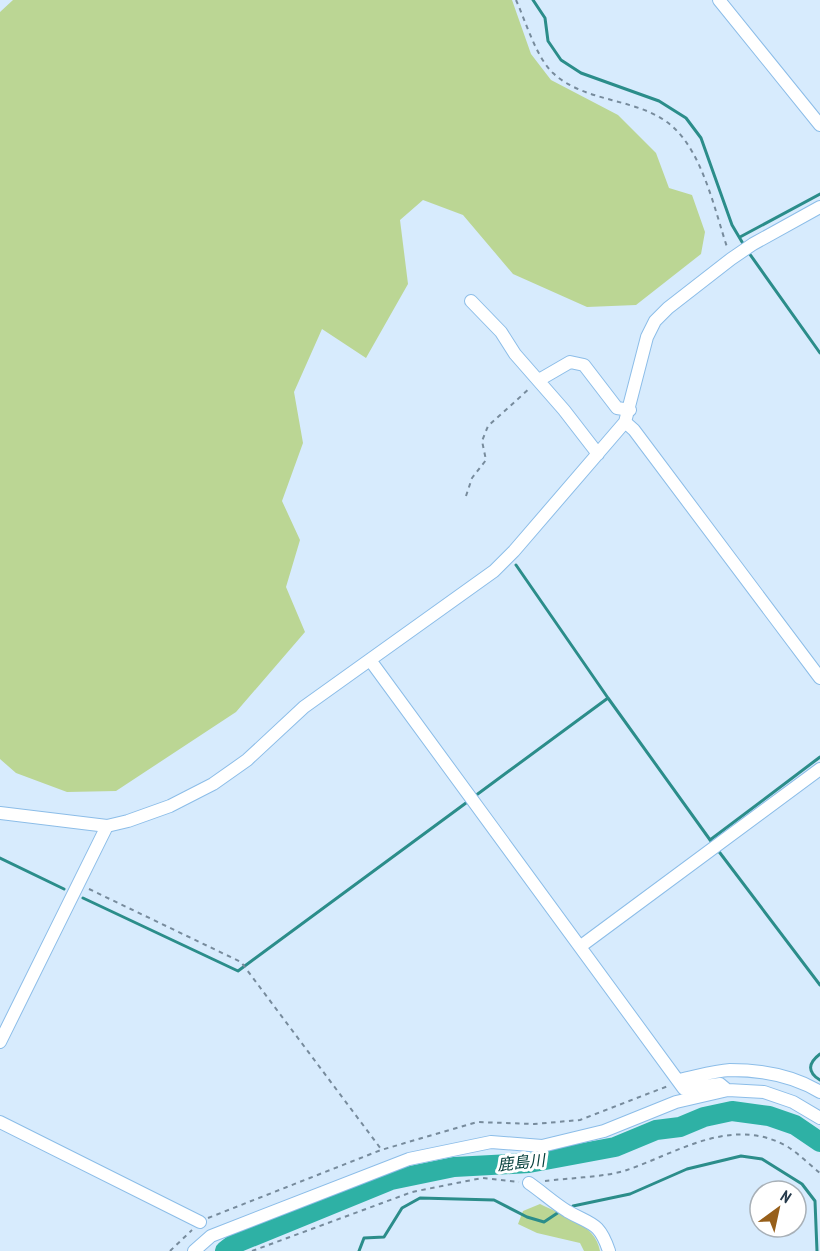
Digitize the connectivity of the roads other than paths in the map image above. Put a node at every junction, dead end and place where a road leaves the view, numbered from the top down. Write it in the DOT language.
graph roads {
  1 [pos="719,0"];
  2 [pos="820,125"];
  3 [pos="820,207"];
  4 [pos="471,302"];
  5 [pos="539,380"];
  6 [pos="630,410"];
  7 [pos="626,422"];
  8 [pos="598,454"];
  9 [pos="370,660"];
  10 [pos="820,678"];
  11 [pos="820,769"];
  12 [pos="0,813"];
  13 [pos="107,826"];
  14 [pos="581,946"];
  15 [pos="0,1042"];
  16 [pos="679,1080"];
  17 [pos="728,1090"];
  18 [pos="820,1092"];
  19 [pos="820,1118"];
  20 [pos="0,1122"];
  21 [pos="529,1183"];
  22 [pos="200,1222"];
  23 [pos="194,1251"];
  24 [pos="609,1251"];
  1 -- 2 [label="street"];
  3 -- 6 [label="street"];
  4 -- 5 [label="street"];
  5 -- 6 [label="street"];
  5 -- 8 [label="street"];
  6 -- 7 [label="street"];
  7 -- 8 [label="street"];
  7 -- 10 [label="street"];
  8 -- 9 [label="street"];
  9 -- 13 [label="street"];
  9 -- 14 [label="street"];
  11 -- 14 [label="street"];
  12 -- 13 [label="street"];
  13 -- 15 [label="street"];
  14 -- 16 [label="street"];
  16 -- 17 [label="street"];
  16 -- 18 [label="street"];
  17 -- 19 [label="street"];
  17 -- 23 [label="street"];
  20 -- 22 [label="street"];
  21 -- 24 [label="street"];
}
